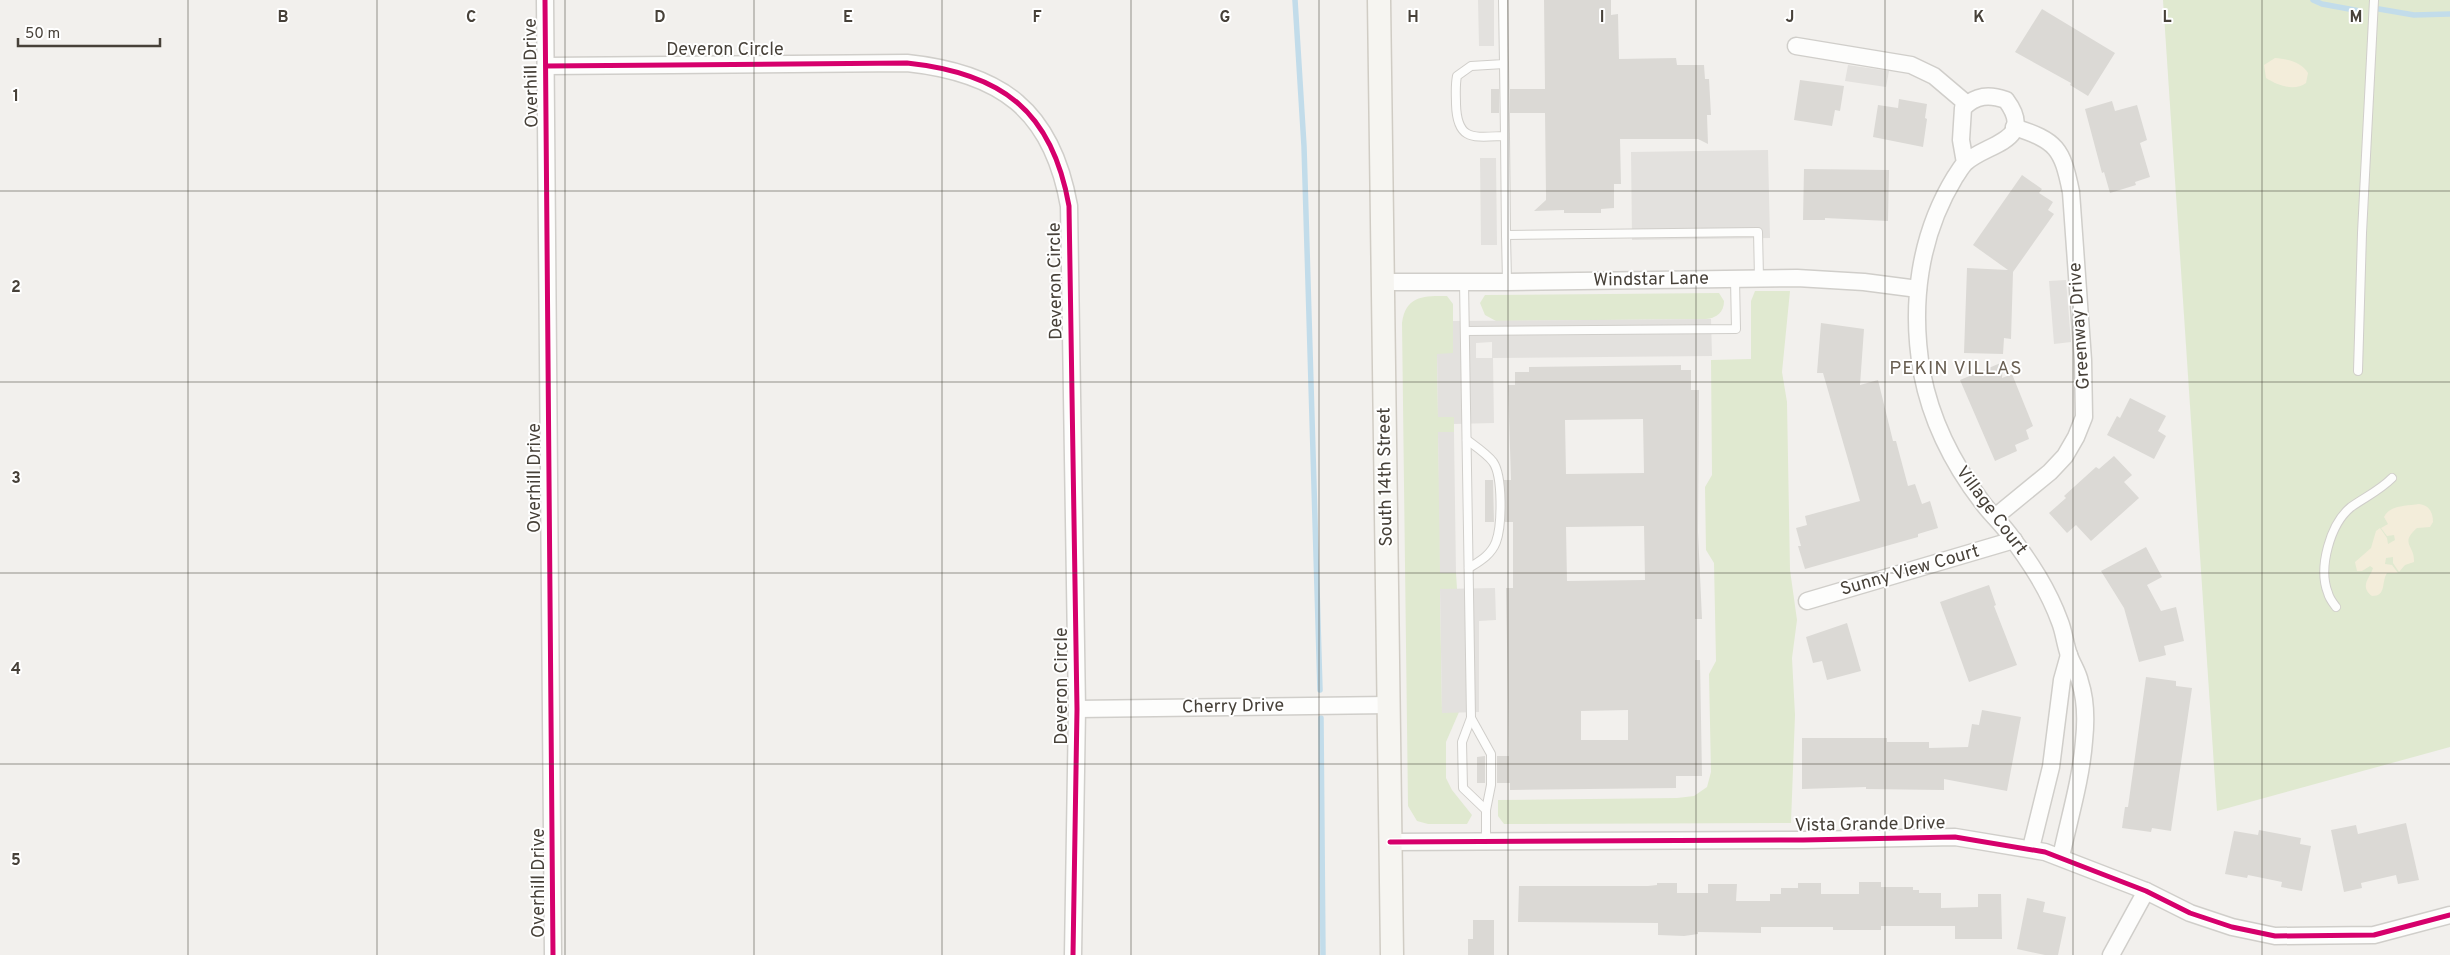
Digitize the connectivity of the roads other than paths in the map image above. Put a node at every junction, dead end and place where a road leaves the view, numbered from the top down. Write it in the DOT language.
graph roads {
  1 [pos="545,0"];
  2 [pos="1379,0"];
  3 [pos="1503,0"];
  4 [pos="2374,0"];
  5 [pos="1796,46"];
  6 [pos="1504,64"];
  7 [pos="546,66"];
  8 [pos="1967,104"];
  9 [pos="2014,127"];
  10 [pos="1505,136"];
  11 [pos="1965,163"];
  12 [pos="1506,235"];
  13 [pos="1759,278"];
  14 [pos="1735,279"];
  15 [pos="1384,282"];
  16 [pos="1464,282"];
  17 [pos="1507,282"];
  18 [pos="1918,289"];
  19 [pos="1465,331"];
  20 [pos="2358,371"];
  21 [pos="1467,440"];
  22 [pos="2392,478"];
  23 [pos="1995,517"];
  24 [pos="2014,540"];
  25 [pos="1469,568"];
  26 [pos="1807,601"];
  27 [pos="2336,607"];
  28 [pos="2069,656"];
  29 [pos="1389,705"];
  30 [pos="1077,709"];
  31 [pos="1471,718"];
  32 [pos="1486,810"];
  33 [pos="1486,841"];
  34 [pos="1390,842"];
  35 [pos="2031,848"];
  36 [pos="2061,857"];
  37 [pos="2146,891"];
  38 [pos="2450,915"];
  39 [pos="553,955"];
  40 [pos="1073,955"];
  41 [pos="1392,955"];
  42 [pos="2111,955"];
  1 -- 7 [label="street, Overhill Drive"];
  2 -- 15 [label="main road, South 14th Street"];
  3 -- 6 [label="lane"];
  4 -- 20 [label="lane"];
  5 -- 8 [label="street"];
  6 -- 10 [label="lane"];
  6 -- 10 [label="lane"];
  7 -- 30 [label="street, Deveron Circle"];
  7 -- 39 [label="street, Overhill Drive"];
  8 -- 9 [label="street"];
  8 -- 11 [label="street"];
  9 -- 11 [label="street, Village Court"];
  9 -- 23 [label="street, Greenway Drive"];
  10 -- 12 [label="lane"];
  11 -- 18 [label="street, Village Court"];
  12 -- 13 [label="lane"];
  12 -- 17 [label="lane"];
  13 -- 14 [label="street, Windstar Lane"];
  13 -- 18 [label="street, Windstar Lane"];
  14 -- 17 [label="street, Windstar Lane"];
  14 -- 19 [label="lane"];
  15 -- 16 [label="street, Windstar Lane"];
  15 -- 29 [label="main road, South 14th Street"];
  16 -- 17 [label="street, Windstar Lane"];
  16 -- 19 [label="lane"];
  18 -- 23 [label="street, Village Court"];
  19 -- 21 [label="lane"];
  21 -- 25 [label="lane"];
  21 -- 25 [label="lane"];
  22 -- 27 [label="lane"];
  23 -- 24 [label="street, Village Court"];
  24 -- 26 [label="street, Sunny View Court"];
  24 -- 28 [label="street, Village Court"];
  25 -- 31 [label="lane"];
  28 -- 35 [label="street"];
  28 -- 36 [label="street, Village Court"];
  29 -- 30 [label="street, Cherry Drive"];
  29 -- 34 [label="main road, South 14th Street"];
  30 -- 40 [label="street, Deveron Circle"];
  31 -- 32 [label="lane"];
  31 -- 32 [label="lane"];
  32 -- 33 [label="lane"];
  33 -- 34 [label="street, Vista Grande Drive"];
  33 -- 35 [label="street, Vista Grande Drive"];
  34 -- 41 [label="main road, South 14th Street"];
  35 -- 36 [label="street, Vista Grande Drive"];
  36 -- 37 [label="street, Vista Grande Drive"];
  37 -- 38 [label="street, Vista Grande Drive"];
  37 -- 42 [label="street"];
}
